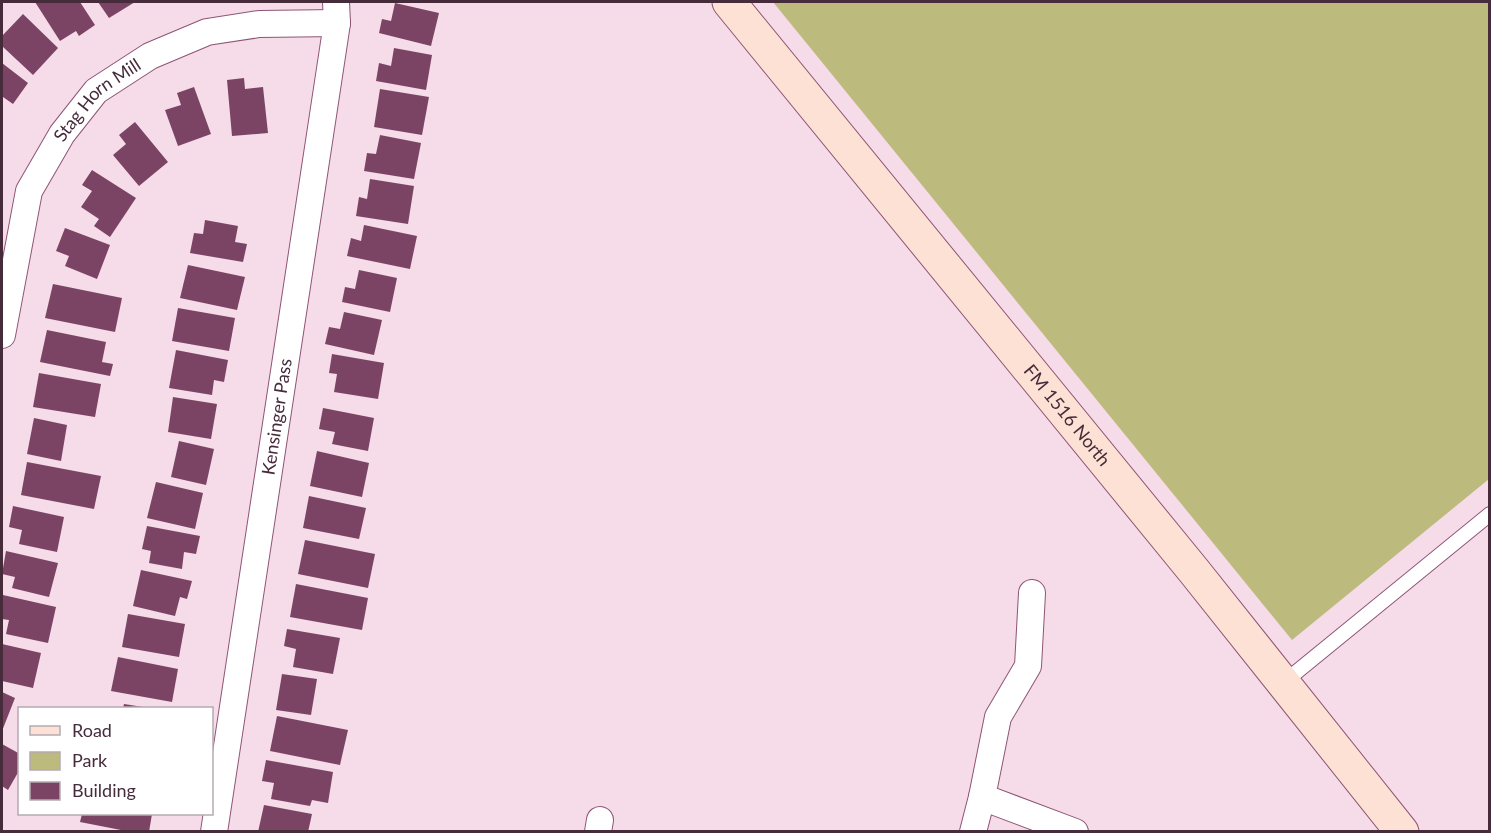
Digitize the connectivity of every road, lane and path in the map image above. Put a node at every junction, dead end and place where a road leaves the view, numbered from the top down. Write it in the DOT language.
graph roads {
  1 [pos="729,2"];
  2 [pos="337,12"];
  3 [pos="2,335"];
  4 [pos="1490,514"];
  5 [pos="1032,593"];
  6 [pos="1283,683"];
  7 [pos="982,797"];
  8 [pos="214,831"];
  9 [pos="972,831"];
  10 [pos="1075,831"];
  11 [pos="1402,831"];
  1 -- 6 [label="main road, FM 1516 North"];
  2 -- 3 [label="street, Stag Horn Mill"];
  2 -- 8 [label="street, Kensinger Pass"];
  4 -- 6 [label="lane"];
  5 -- 7 [label="street"];
  6 -- 11 [label="main road, FM 1516 North"];
  7 -- 9 [label="street"];
  7 -- 10 [label="street"];
}
